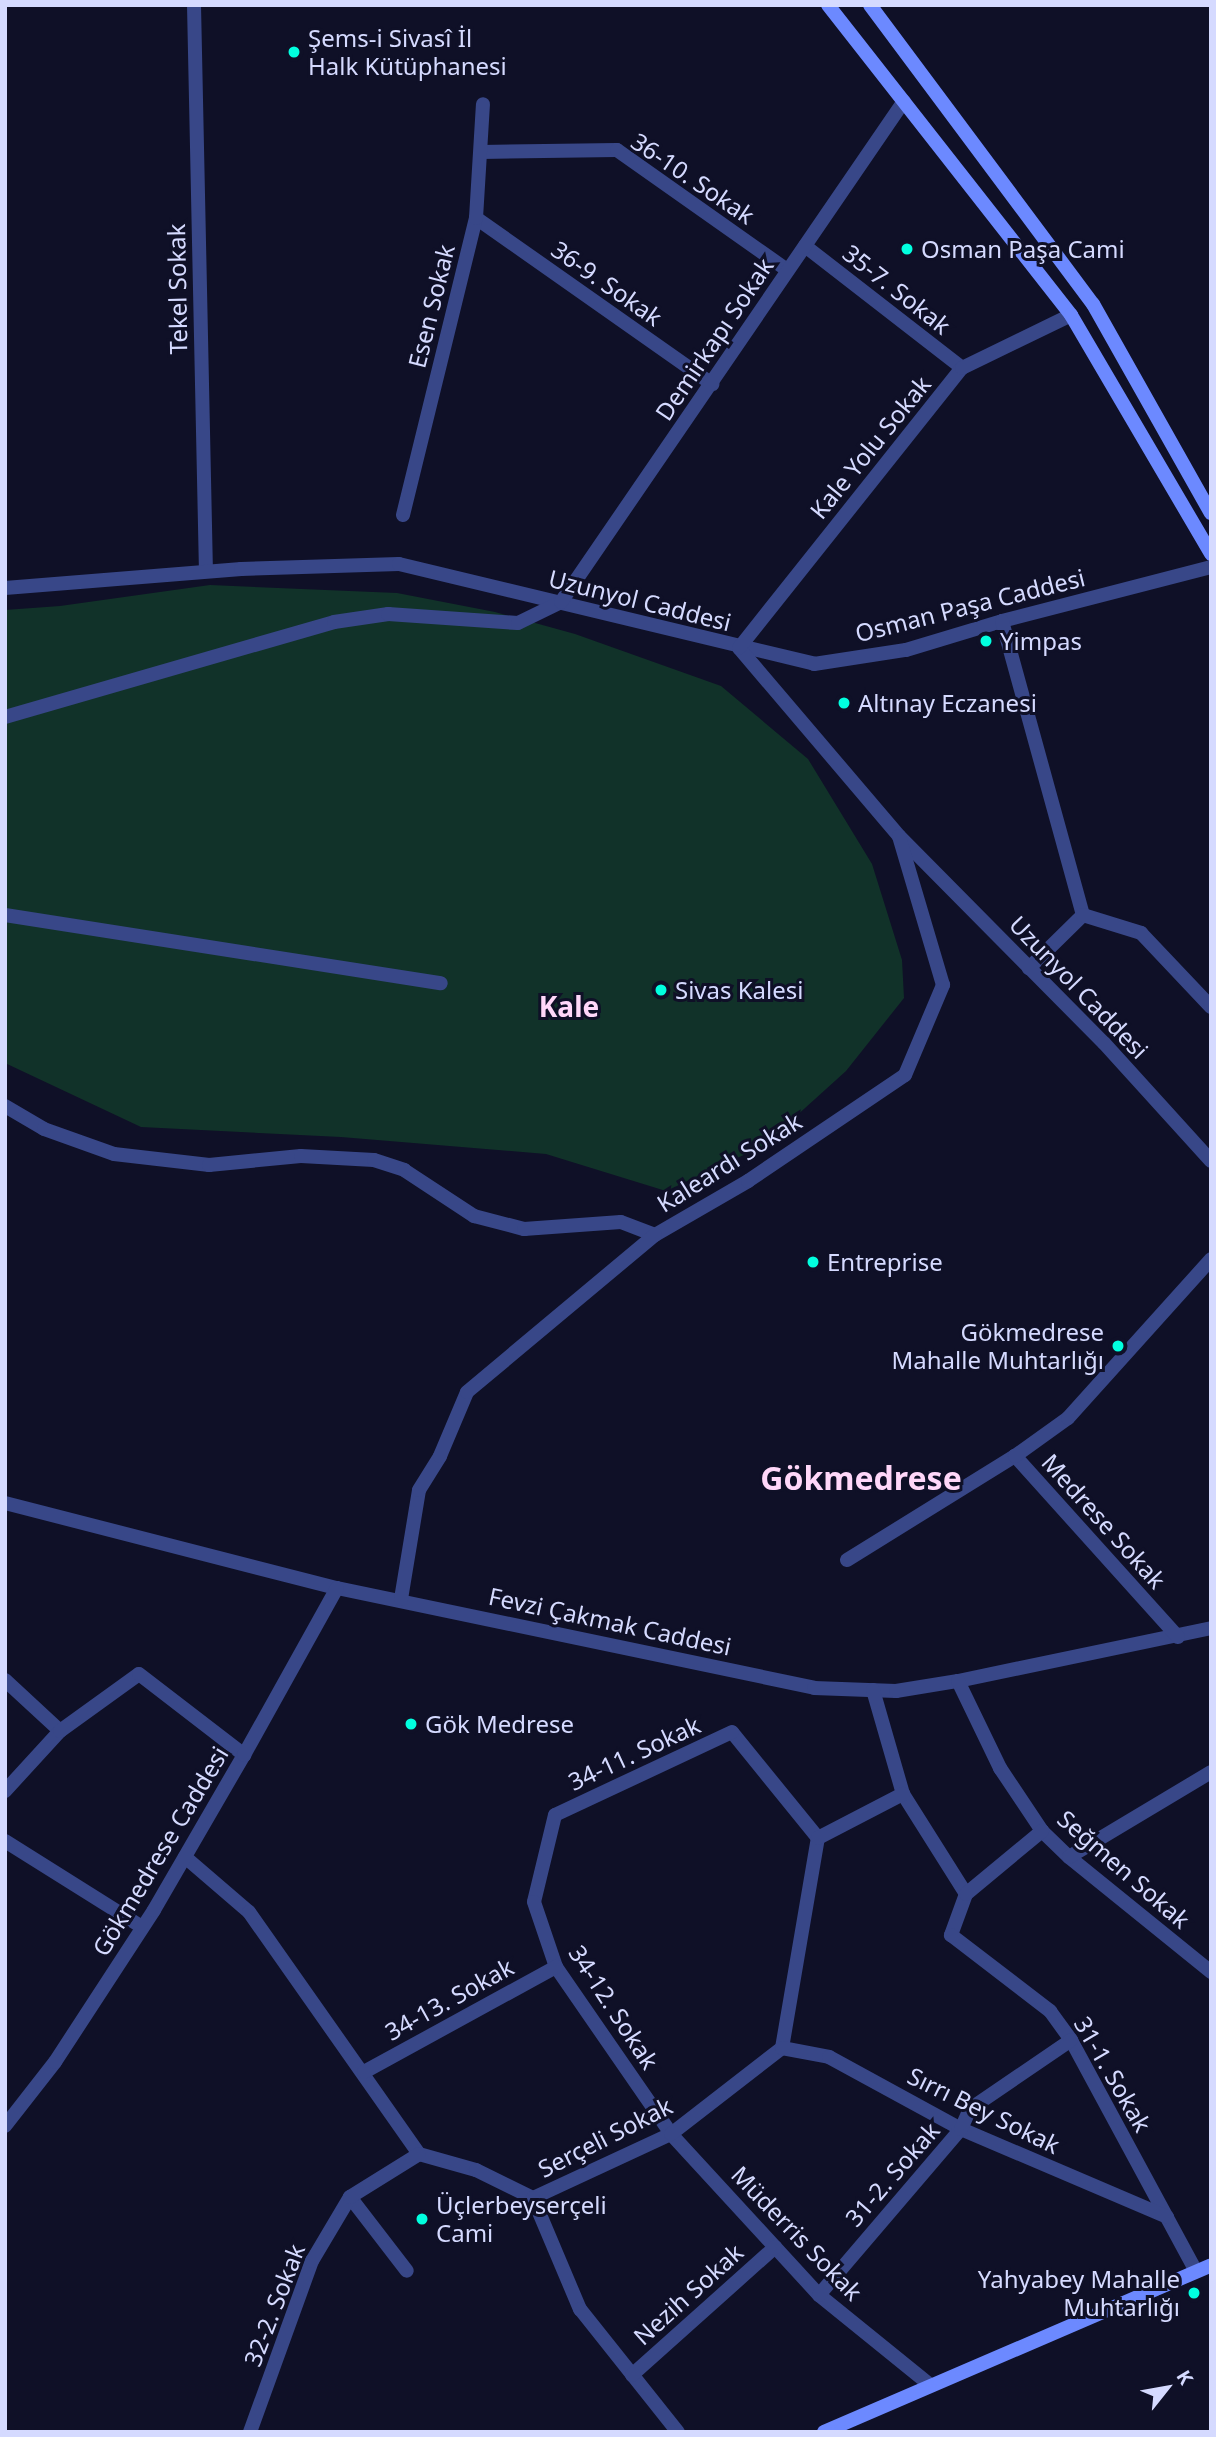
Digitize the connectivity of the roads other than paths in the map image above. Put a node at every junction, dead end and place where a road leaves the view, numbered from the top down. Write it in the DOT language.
graph roads {
  1 [pos="194,5"];
  2 [pos="828,5"];
  3 [pos="870,5"];
  4 [pos="904,102"];
  5 [pos="483,104"];
  6 [pos="481,152"];
  7 [pos="476,218"];
  8 [pos="805,246"];
  9 [pos="787,270"];
  10 [pos="1071,315"];
  11 [pos="962,368"];
  12 [pos="712,384"];
  13 [pos="1211,513"];
  14 [pos="403,515"];
  15 [pos="1211,554"];
  16 [pos="1211,567"];
  17 [pos="206,571"];
  18 [pos="5,588"];
  19 [pos="561,602"];
  20 [pos="1002,621"];
  21 [pos="738,648"];
  22 [pos="5,718"];
  23 [pos="899,836"];
  24 [pos="5,915"];
  25 [pos="1083,915"];
  26 [pos="1029,968"];
  27 [pos="441,984"];
  28 [pos="1211,1007"];
  29 [pos="5,1106"];
  30 [pos="1211,1161"];
  31 [pos="655,1235"];
  32 [pos="1211,1259"];
  33 [pos="1015,1456"];
  34 [pos="5,1503"];
  35 [pos="847,1560"];
  36 [pos="337,1588"];
  37 [pos="401,1599"];
  38 [pos="1210,1629"];
  39 [pos="1178,1637"];
  40 [pos="5,1680"];
  41 [pos="958,1681"];
  42 [pos="873,1690"];
  43 [pos="60,1731"];
  44 [pos="244,1755"];
  45 [pos="1211,1772"];
  46 [pos="5,1791"];
  47 [pos="903,1794"];
  48 [pos="555,1815"];
  49 [pos="1042,1831"];
  50 [pos="818,1838"];
  51 [pos="5,1841"];
  52 [pos="185,1857"];
  53 [pos="1069,1857"];
  54 [pos="966,1894"];
  55 [pos="142,1927"];
  56 [pos="556,1967"];
  57 [pos="1211,1972"];
  58 [pos="1071,2040"];
  59 [pos="782,2048"];
  60 [pos="364,2072"];
  61 [pos="5,2126"];
  62 [pos="961,2129"];
  63 [pos="671,2134"];
  64 [pos="419,2154"];
  65 [pos="350,2197"];
  66 [pos="533,2197"];
  67 [pos="1167,2217"];
  68 [pos="775,2247"];
  69 [pos="1211,2265"];
  70 [pos="407,2271"];
  71 [pos="1196,2271"];
  72 [pos="819,2295"];
  73 [pos="632,2375"];
  74 [pos="929,2384"];
  75 [pos="250,2432"];
  76 [pos="678,2432"];
  77 [pos="824,2432"];
  1 -- 17 [label="street, Tekel Sokak"];
  2 -- 4 [label="street"];
  3 -- 13 [label="street"];
  4 -- 8 [label="street, Demirkapı Sokak"];
  4 -- 10 [label="street"];
  5 -- 6 [label="street, Esen Sokak"];
  6 -- 7 [label="street, Esen Sokak"];
  6 -- 9 [label="street, 36-10. Sokak"];
  7 -- 12 [label="street, 36-9. Sokak"];
  7 -- 14 [label="street, Esen Sokak"];
  8 -- 9 [label="street, Demirkapı Sokak"];
  8 -- 11 [label="street, 35-7. Sokak"];
  9 -- 12 [label="street, Demirkapı Sokak"];
  10 -- 11 [label="street, Kale Yolu Sokak"];
  10 -- 15 [label="street"];
  11 -- 21 [label="street, Kale Yolu Sokak"];
  12 -- 19 [label="street, Demirkapı Sokak"];
  16 -- 20 [label="street, Osman Paşa Caddesi"];
  17 -- 18 [label="street, Uzunyol Caddesi"];
  17 -- 19 [label="street, Uzunyol Caddesi"];
  19 -- 21 [label="street, Uzunyol Caddesi"];
  19 -- 22 [label="street"];
  20 -- 21 [label="street, Osman Paşa Caddesi"];
  20 -- 25 [label="street"];
  21 -- 23 [label="street, Uzunyol Caddesi"];
  23 -- 26 [label="street, Uzunyol Caddesi"];
  23 -- 31 [label="street, Kaleardı Sokak"];
  24 -- 27 [label="street"];
  25 -- 26 [label="street"];
  25 -- 28 [label="street"];
  26 -- 30 [label="street, Uzunyol Caddesi"];
  29 -- 31 [label="street, Kaleardı Sokak"];
  31 -- 37 [label="street"];
  32 -- 33 [label="street, Medrese Sokak"];
  33 -- 35 [label="street"];
  33 -- 39 [label="street, Medrese Sokak"];
  34 -- 36 [label="street, Fevzi Çakmak Caddesi"];
  36 -- 37 [label="street, Fevzi Çakmak Caddesi"];
  36 -- 44 [label="street, Gökmedrese Caddesi"];
  37 -- 42 [label="street, Fevzi Çakmak Caddesi"];
  38 -- 39 [label="street, Fevzi Çakmak Caddesi"];
  39 -- 41 [label="street, Fevzi Çakmak Caddesi"];
  40 -- 43 [label="street"];
  41 -- 42 [label="street, Fevzi Çakmak Caddesi"];
  41 -- 49 [label="street, Seğmen Sokak"];
  42 -- 47 [label="street"];
  43 -- 44 [label="street"];
  43 -- 46 [label="street"];
  44 -- 52 [label="street, Gökmedrese Caddesi"];
  45 -- 53 [label="street"];
  47 -- 50 [label="street"];
  47 -- 54 [label="street"];
  48 -- 50 [label="street, 34-11. Sokak"];
  48 -- 56 [label="street, 34-12. Sokak"];
  49 -- 53 [label="street, Seğmen Sokak"];
  49 -- 54 [label="street"];
  50 -- 59 [label="street"];
  51 -- 55 [label="street"];
  52 -- 55 [label="street, Gökmedrese Caddesi"];
  52 -- 60 [label="street"];
  53 -- 57 [label="street, Seğmen Sokak"];
  54 -- 58 [label="street, 31-1. Sokak"];
  55 -- 61 [label="street, Gökmedrese Caddesi"];
  56 -- 60 [label="street, 34-13. Sokak"];
  56 -- 63 [label="street, 34-12. Sokak"];
  58 -- 62 [label="street, 31-2. Sokak"];
  58 -- 67 [label="street, 31-1. Sokak"];
  59 -- 62 [label="street, Sırrı Bey Sokak"];
  59 -- 63 [label="street, Serçeli Sokak"];
  60 -- 64 [label="street"];
  62 -- 67 [label="street, Sırrı Bey Sokak"];
  62 -- 72 [label="street, 31-2. Sokak"];
  63 -- 66 [label="street, Serçeli Sokak"];
  63 -- 68 [label="street, Müderris Sokak"];
  64 -- 65 [label="street, 32-2. Sokak"];
  64 -- 66 [label="street, Serçeli Sokak"];
  65 -- 70 [label="street"];
  65 -- 75 [label="street, 32-2. Sokak"];
  66 -- 73 [label="street"];
  67 -- 71 [label="street, 31-1. Sokak"];
  68 -- 72 [label="street, Müderris Sokak"];
  68 -- 73 [label="street, Nezih Sokak"];
  69 -- 71 [label="street"];
  71 -- 74 [label="street"];
  72 -- 74 [label="street, Müderris Sokak"];
  73 -- 76 [label="street"];
  74 -- 77 [label="street"];
}
